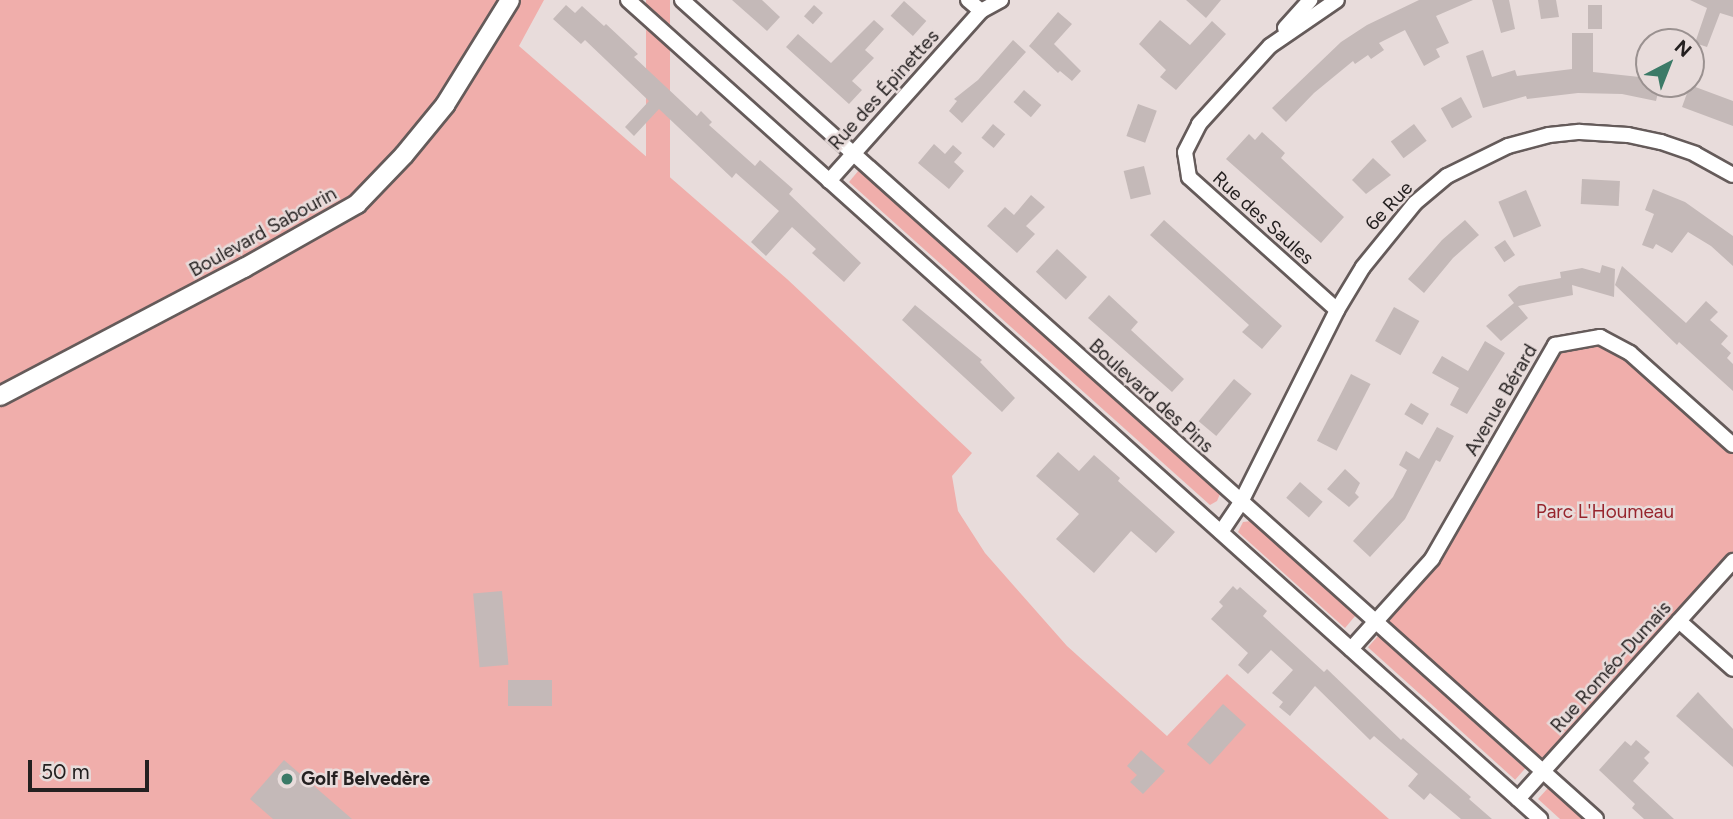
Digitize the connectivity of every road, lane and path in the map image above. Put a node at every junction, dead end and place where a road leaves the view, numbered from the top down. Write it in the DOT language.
graph roads {
  1 [pos="510,0"];
  2 [pos="628,0"];
  3 [pos="682,0"];
  4 [pos="968,0"];
  5 [pos="1001,0"];
  6 [pos="1310,0"];
  7 [pos="1337,0"];
  8 [pos="981,11"];
  9 [pos="1270,46"];
  10 [pos="853,153"];
  11 [pos="1733,175"];
  12 [pos="829,181"];
  13 [pos="1336,310"];
  14 [pos="0,396"];
  15 [pos="1733,445"];
  16 [pos="1241,502"];
  17 [pos="1221,532"];
  18 [pos="1733,561"];
  19 [pos="1374,621"];
  20 [pos="1679,621"];
  21 [pos="1351,649"];
  22 [pos="1733,669"];
  23 [pos="1542,771"];
  24 [pos="1518,799"];
  25 [pos="1541,819"];
  26 [pos="1596,819"];
  1 -- 14 [label="street, Boulevard Sabourin"];
  2 -- 12 [label="street"];
  3 -- 10 [label="street, Boulevard des Pins"];
  4 -- 8 [label="street"];
  5 -- 8 [label="street, Rue des Épinettes"];
  6 -- 9 [label="street"];
  7 -- 9 [label="street, Rue des Saules"];
  8 -- 10 [label="street, Rue des Épinettes"];
  9 -- 13 [label="street, Rue des Saules"];
  10 -- 12 [label="street, Rue des Épinettes"];
  10 -- 16 [label="street, Boulevard des Pins"];
  11 -- 13 [label="street, 6e Rue"];
  12 -- 17 [label="street"];
  13 -- 16 [label="street, 6e Rue"];
  15 -- 19 [label="street, Avenue Bérard"];
  16 -- 17 [label="street, 6e Rue"];
  16 -- 19 [label="street, Boulevard des Pins"];
  17 -- 21 [label="street"];
  18 -- 20 [label="street, Rue Roméo-Dumais"];
  19 -- 21 [label="street, Avenue Bérard"];
  19 -- 23 [label="street, Boulevard des Pins"];
  20 -- 22 [label="street"];
  20 -- 23 [label="street, Rue Roméo-Dumais"];
  21 -- 24 [label="street"];
  23 -- 24 [label="street, Rue Roméo-Dumais"];
  23 -- 26 [label="street, Boulevard des Pins"];
  24 -- 25 [label="street"];
}
